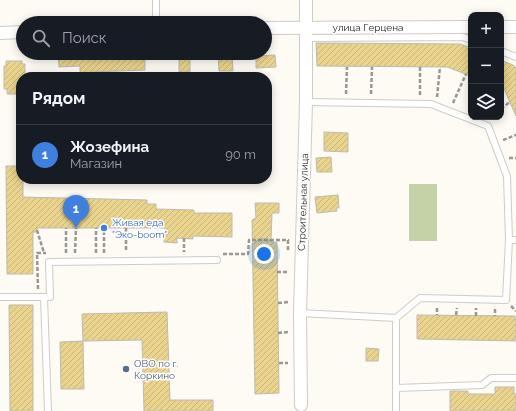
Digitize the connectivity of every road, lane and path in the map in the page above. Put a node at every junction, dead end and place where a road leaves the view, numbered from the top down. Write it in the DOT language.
graph roads {
  1 [pos="156,0"];
  2 [pos="306,0"];
  3 [pos="156,16"];
  4 [pos="504,27"];
  5 [pos="516,27"];
  6 [pos="272,29"];
  7 [pos="16,32"];
  8 [pos="306,32"];
  9 [pos="467,32"];
  10 [pos="0,33"];
  11 [pos="504,51"];
  12 [pos="516,57"];
  13 [pos="346,67"];
  14 [pos="372,67"];
  15 [pos="420,67"];
  16 [pos="440,67"];
  17 [pos="466,74"];
  18 [pos="306,102"];
  19 [pos="510,102"];
  20 [pos="345,103"];
  21 [pos="370,103"];
  22 [pos="420,104"];
  23 [pos="436,106"];
  24 [pos="504,107"];
  25 [pos="450,111"];
  26 [pos="516,135"];
  27 [pos="495,143"];
  28 [pos="66,228"];
  29 [pos="76,228"];
  30 [pos="96,228"];
  31 [pos="104,228"];
  32 [pos="126,228"];
  33 [pos="37,230"];
  34 [pos="184,238"];
  35 [pos="509,240"];
  36 [pos="516,240"];
  37 [pos="288,252"];
  38 [pos="33,253"];
  39 [pos="37,253"];
  40 [pos="44,253"];
  41 [pos="66,253"];
  42 [pos="75,253"];
  43 [pos="96,253"];
  44 [pos="104,254"];
  45 [pos="126,254"];
  46 [pos="184,254"];
  47 [pos="248,254"];
  48 [pos="217,260"];
  49 [pos="288,265"];
  50 [pos="277,272"];
  51 [pos="288,272"];
  52 [pos="288,279"];
  53 [pos="289,294"];
  54 [pos="0,297"];
  55 [pos="44,297"];
  56 [pos="289,302"];
  57 [pos="278,303"];
  58 [pos="294,311"];
  59 [pos="396,318"];
  60 [pos="278,333"];
  61 [pos="289,340"];
  62 [pos="279,363"];
  63 [pos="290,370"];
  64 [pos="516,378"];
  65 [pos="396,388"];
  66 [pos="301,405"];
  67 [pos="48,411"];
  68 [pos="396,411"];
  1 -- 3 [label="lane"];
  2 -- 8 [label="street, Строительная улица"];
  4 -- 5 [label="street"];
  6 -- 8 [label="street, улица Герцена"];
  7 -- 10 [label="street"];
  8 -- 9 [label="street, улица Герцена"];
  8 -- 18 [label="street, Строительная улица"];
  11 -- 12 [label="lane"];
  13 -- 20 [label="path"];
  14 -- 21 [label="path"];
  15 -- 22 [label="path"];
  16 -- 23 [label="path"];
  17 -- 25 [label="path"];
  18 -- 20 [label="lane"];
  18 -- 58 [label="street, Строительная улица"];
  19 -- 24 [label="path"];
  20 -- 21 [label="lane"];
  21 -- 22 [label="lane"];
  22 -- 23 [label="lane"];
  23 -- 25 [label="lane"];
  25 -- 27 [label="lane"];
  26 -- 27 [label="path"];
  27 -- 35 [label="lane"];
  28 -- 41 [label="path"];
  29 -- 42 [label="path"];
  30 -- 43 [label="path"];
  31 -- 44 [label="path"];
  32 -- 45 [label="path"];
  33 -- 40 [label="path"];
  34 -- 46 [label="path"];
  35 -- 36 [label="lane"];
  35 -- 59 [label="lane"];
  37 -- 47 [label="path"];
  38 -- 39 [label="path"];
  48 -- 55 [label="lane"];
  49 -- 51 [label="path"];
  50 -- 51 [label="path"];
  51 -- 52 [label="path"];
  53 -- 56 [label="path"];
  54 -- 55 [label="lane"];
  55 -- 67 [label="lane"];
  56 -- 57 [label="path"];
  56 -- 58 [label="path"];
  58 -- 59 [label="lane"];
  58 -- 66 [label="street, Строительная улица"];
  59 -- 65 [label="lane"];
  60 -- 61 [label="path"];
  62 -- 63 [label="path"];
  64 -- 65 [label="lane"];
  65 -- 68 [label="lane"];
}
